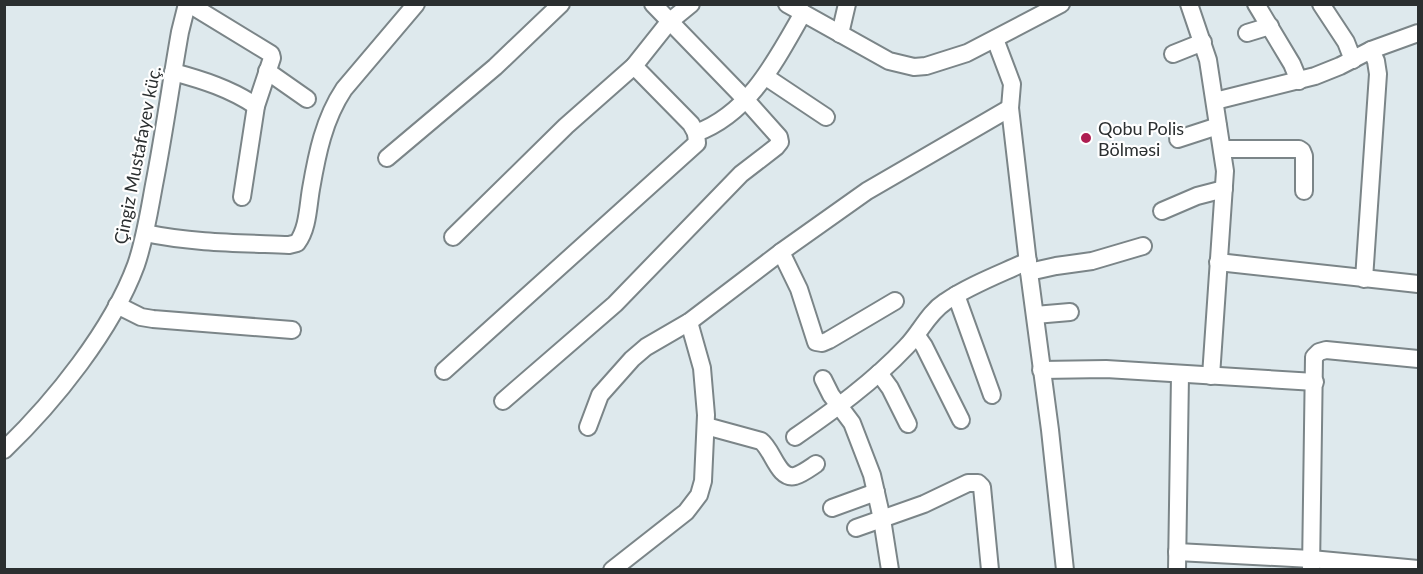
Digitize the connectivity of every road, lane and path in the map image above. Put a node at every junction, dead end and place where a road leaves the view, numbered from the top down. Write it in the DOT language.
graph roads {
  1 [pos="188,4"];
  2 [pos="416,4"];
  3 [pos="561,4"];
  4 [pos="653,4"];
  5 [pos="691,4"];
  6 [pos="787,4"];
  7 [pos="847,4"];
  8 [pos="1061,4"];
  9 [pos="1189,4"];
  10 [pos="1256,4"];
  11 [pos="1321,4"];
  12 [pos="1039,9"];
  13 [pos="803,13"];
  14 [pos="669,22"];
  15 [pos="1270,26"];
  16 [pos="1247,33"];
  17 [pos="1419,33"];
  18 [pos="840,34"];
  19 [pos="995,39"];
  20 [pos="1203,42"];
  21 [pos="1371,50"];
  22 [pos="1173,54"];
  23 [pos="1353,60"];
  24 [pos="634,66"];
  25 [pos="267,71"];
  26 [pos="173,72"];
  27 [pos="766,77"];
  28 [pos="1299,81"];
  29 [pos="307,99"];
  30 [pos="746,99"];
  31 [pos="1215,101"];
  32 [pos="256,106"];
  33 [pos="1010,108"];
  34 [pos="826,117"];
  35 [pos="1218,126"];
  36 [pos="696,133"];
  37 [pos="1178,139"];
  38 [pos="1222,149"];
  39 [pos="387,158"];
  40 [pos="1224,189"];
  41 [pos="1304,191"];
  42 [pos="243,197"];
  43 [pos="1162,211"];
  44 [pos="145,232"];
  45 [pos="453,237"];
  46 [pos="1143,246"];
  47 [pos="781,252"];
  48 [pos="1218,262"];
  49 [pos="1028,266"];
  50 [pos="1364,279"];
  51 [pos="1419,284"];
  52 [pos="957,295"];
  53 [pos="895,301"];
  54 [pos="117,305"];
  55 [pos="1070,312"];
  56 [pos="1035,315"];
  57 [pos="689,322"];
  58 [pos="292,330"];
  59 [pos="917,336"];
  60 [pos="1419,359"];
  61 [pos="1041,370"];
  62 [pos="444,371"];
  63 [pos="879,373"];
  64 [pos="1180,375"];
  65 [pos="1211,376"];
  66 [pos="823,379"];
  67 [pos="1315,382"];
  68 [pos="992,395"];
  69 [pos="503,401"];
  70 [pos="838,407"];
  71 [pos="961,420"];
  72 [pos="908,424"];
  73 [pos="706,426"];
  74 [pos="588,427"];
  75 [pos="795,437"];
  76 [pos="4,450"];
  77 [pos="816,464"];
  78 [pos="876,492"];
  79 [pos="832,508"];
  80 [pos="882,519"];
  81 [pos="856,528"];
  82 [pos="1177,552"];
  83 [pos="1311,564"];
  84 [pos="1419,569"];
  85 [pos="612,570"];
  86 [pos="890,570"];
  87 [pos="990,570"];
  88 [pos="1065,570"];
  89 [pos="1177,570"];
  1 -- 25 [label="street"];
  1 -- 26 [label="street, Çingiz Mustafayev küç."];
  2 -- 44 [label="street"];
  3 -- 39 [label="street"];
  4 -- 14 [label="street"];
  5 -- 14 [label="street"];
  6 -- 13 [label="street"];
  7 -- 18 [label="street"];
  8 -- 12 [label="street"];
  9 -- 20 [label="street"];
  10 -- 15 [label="street"];
  11 -- 23 [label="street"];
  12 -- 19 [label="street"];
  13 -- 18 [label="street"];
  13 -- 27 [label="street"];
  14 -- 24 [label="street"];
  14 -- 30 [label="street"];
  15 -- 16 [label="street"];
  15 -- 28 [label="street"];
  17 -- 21 [label="street"];
  18 -- 19 [label="street"];
  19 -- 33 [label="street"];
  20 -- 22 [label="street"];
  20 -- 31 [label="street"];
  21 -- 23 [label="street"];
  21 -- 50 [label="street"];
  23 -- 28 [label="street"];
  24 -- 36 [label="street"];
  24 -- 45 [label="street"];
  25 -- 29 [label="street"];
  25 -- 32 [label="street"];
  26 -- 32 [label="street"];
  26 -- 44 [label="street, Çingiz Mustafayev küç."];
  27 -- 30 [label="street"];
  27 -- 34 [label="street"];
  28 -- 31 [label="street"];
  30 -- 36 [label="street"];
  30 -- 69 [label="street"];
  31 -- 35 [label="street"];
  32 -- 42 [label="street"];
  33 -- 47 [label="street"];
  33 -- 49 [label="street"];
  35 -- 37 [label="street"];
  35 -- 38 [label="street"];
  36 -- 62 [label="street"];
  38 -- 40 [label="street"];
  38 -- 41 [label="street"];
  40 -- 43 [label="street"];
  40 -- 48 [label="street"];
  44 -- 54 [label="street, Çingiz Mustafayev küç."];
  46 -- 49 [label="street"];
  47 -- 53 [label="street"];
  47 -- 57 [label="street"];
  48 -- 50 [label="street"];
  48 -- 65 [label="street"];
  49 -- 52 [label="street"];
  49 -- 56 [label="street"];
  50 -- 51 [label="street"];
  52 -- 59 [label="street"];
  52 -- 68 [label="street"];
  54 -- 58 [label="street"];
  54 -- 76 [label="street, Çingiz Mustafayev küç."];
  55 -- 56 [label="street"];
  56 -- 61 [label="street"];
  57 -- 73 [label="street"];
  57 -- 74 [label="street"];
  59 -- 63 [label="street"];
  59 -- 71 [label="street"];
  60 -- 67 [label="street"];
  61 -- 64 [label="street"];
  61 -- 88 [label="street"];
  63 -- 70 [label="street"];
  63 -- 72 [label="street"];
  64 -- 65 [label="street"];
  64 -- 82 [label="street"];
  65 -- 67 [label="street"];
  66 -- 70 [label="street"];
  67 -- 83 [label="street"];
  70 -- 75 [label="street"];
  70 -- 78 [label="street"];
  73 -- 77 [label="street"];
  73 -- 85 [label="street"];
  78 -- 79 [label="street"];
  78 -- 80 [label="street"];
  80 -- 81 [label="street"];
  80 -- 86 [label="street"];
  80 -- 87 [label="street"];
  82 -- 83 [label="street"];
  82 -- 89 [label="street"];
  83 -- 84 [label="street"];
}
